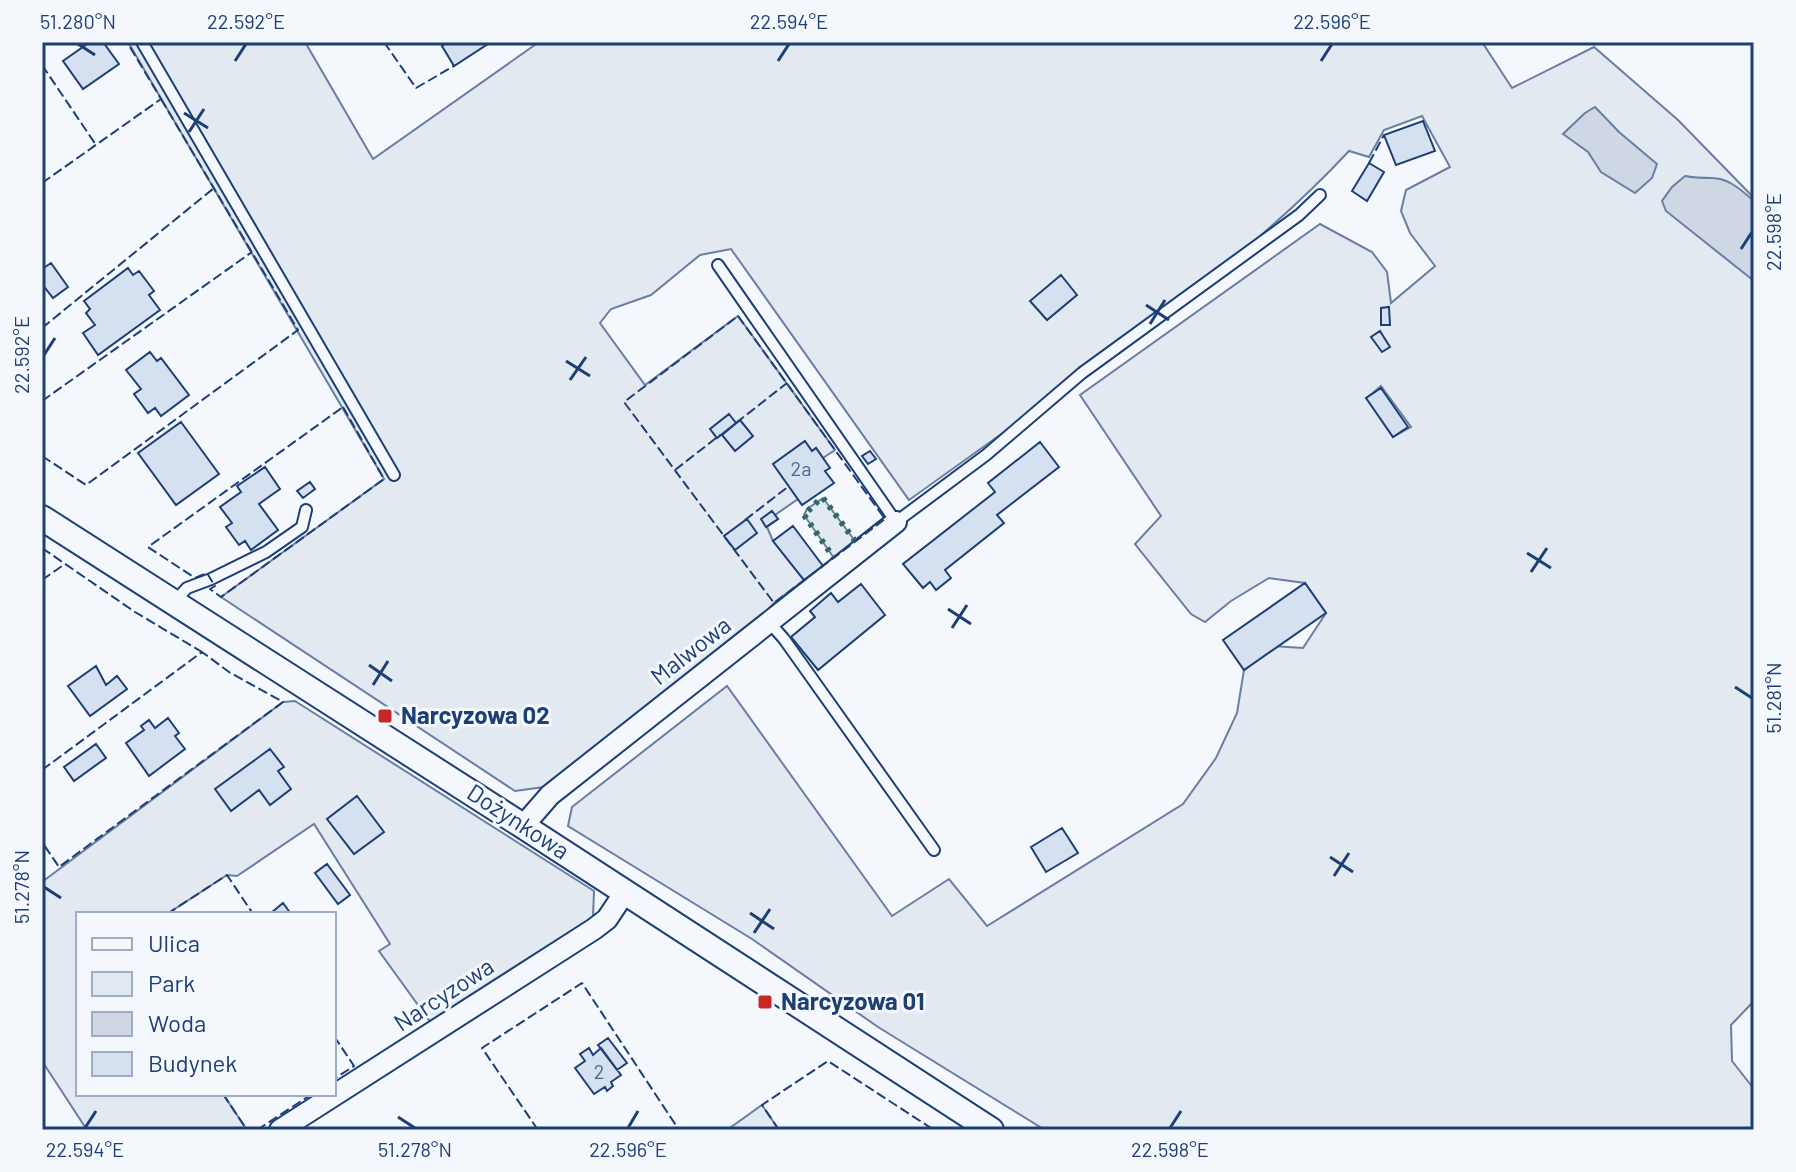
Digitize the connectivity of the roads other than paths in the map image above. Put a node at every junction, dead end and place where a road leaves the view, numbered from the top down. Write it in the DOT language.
graph roads {
  1 [pos="142,42"];
  2 [pos="1320,195"];
  3 [pos="718,265"];
  4 [pos="394,475"];
  5 [pos="306,510"];
  6 [pos="42,518"];
  7 [pos="896,522"];
  8 [pos="174,602"];
  9 [pos="769,622"];
  10 [pos="523,826"];
  11 [pos="934,850"];
  12 [pos="625,892"];
  13 [pos="336,1094"];
  14 [pos="333,1096"];
  15 [pos="982,1128"];
  16 [pos="280,1130"];
  1 -- 4 [label="lane"];
  2 -- 7 [label="lane"];
  3 -- 7 [label="lane"];
  5 -- 8 [label="lane"];
  6 -- 8 [label="street, Dożynkowa"];
  7 -- 9 [label="street, Malwowa"];
  8 -- 10 [label="street, Dożynkowa"];
  9 -- 10 [label="street, Malwowa"];
  9 -- 11 [label="lane"];
  10 -- 12 [label="street, Dożynkowa"];
  12 -- 13 [label="street, Narcyzowa"];
  12 -- 15 [label="street, Dożynkowa"];
  14 -- 16 [label="street, Narcyzowa"];
}
